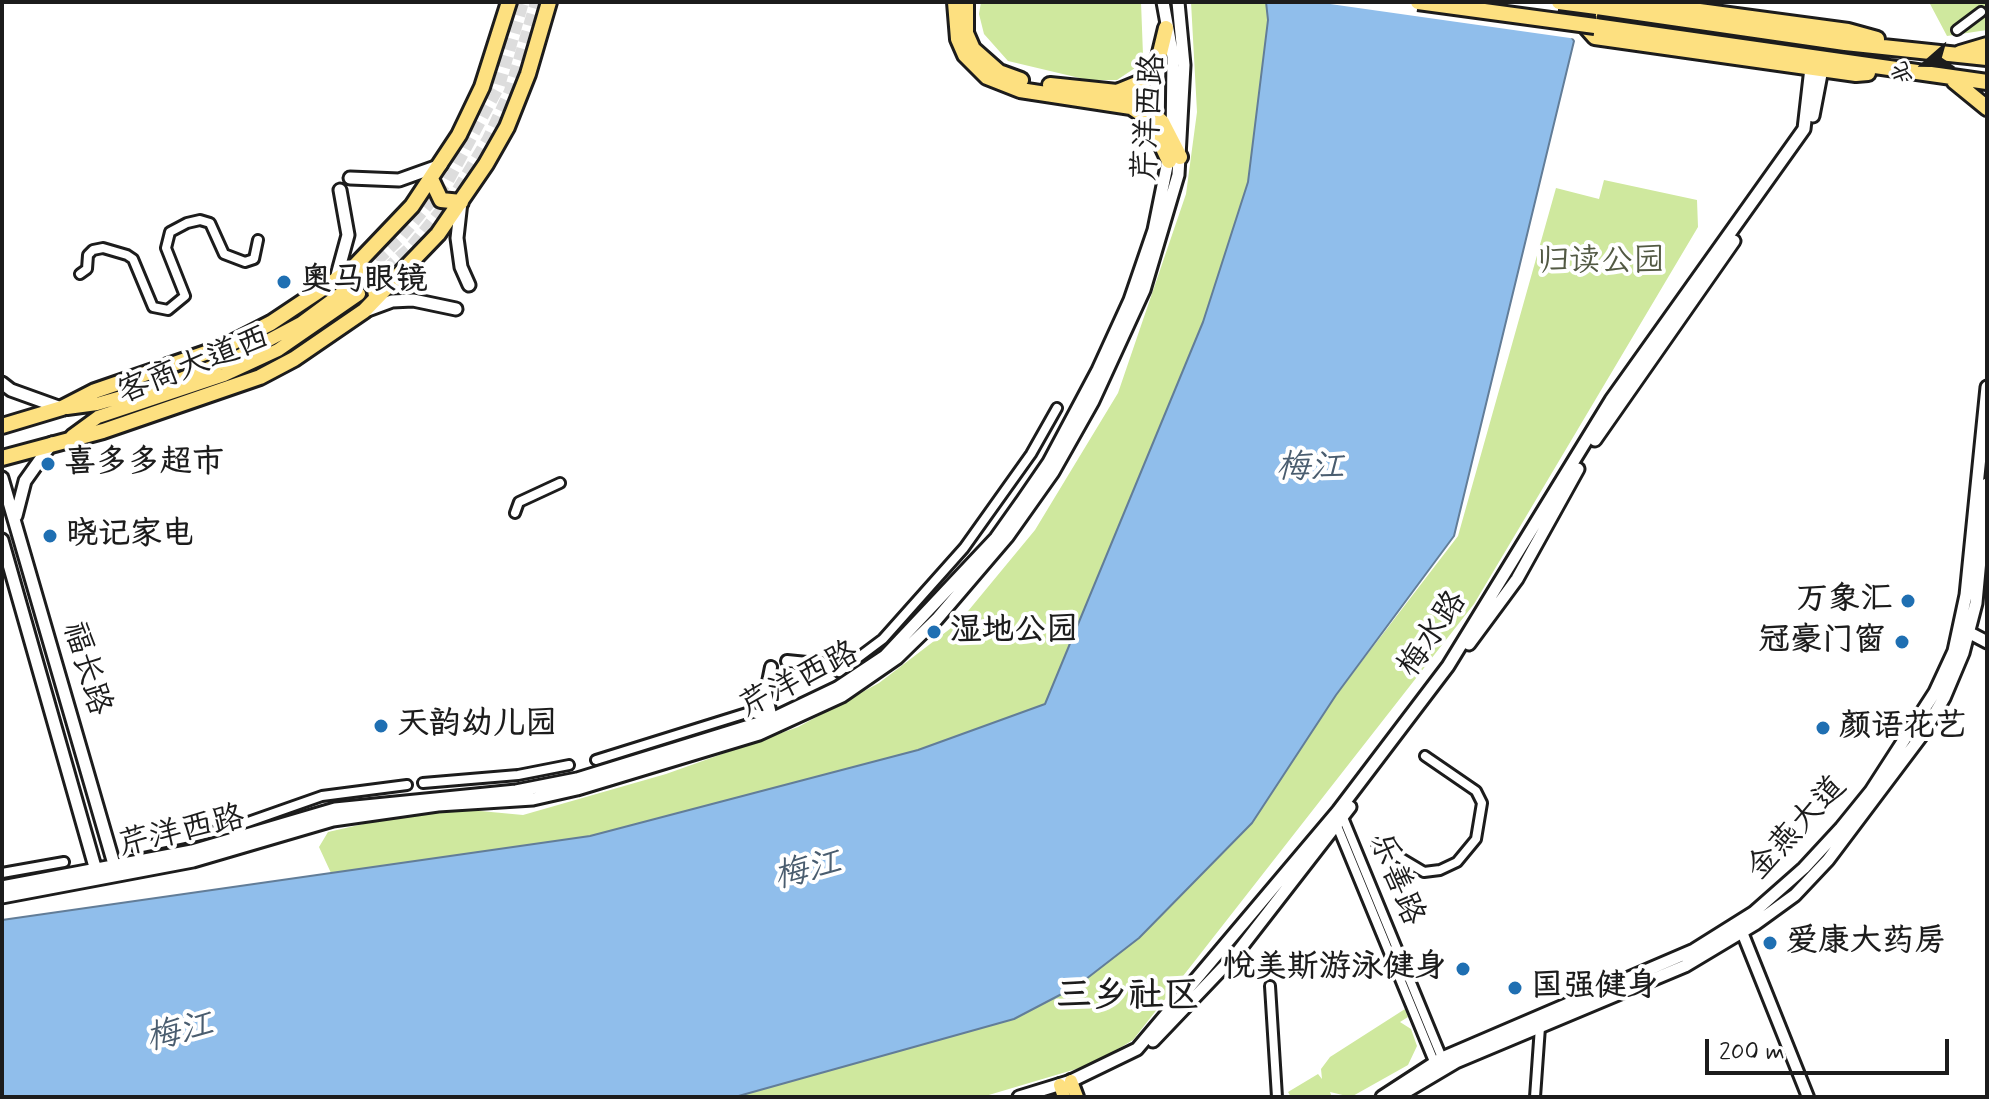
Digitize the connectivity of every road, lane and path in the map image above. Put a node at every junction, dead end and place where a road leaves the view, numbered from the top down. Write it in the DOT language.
graph roads {
  1 [pos="509,2"];
  2 [pos="549,2"];
  3 [pos="955,2"];
  4 [pos="966,2"];
  5 [pos="1163,2"];
  6 [pos="1178,2"];
  7 [pos="1418,2"];
  8 [pos="1559,2"];
  9 [pos="1593,2"];
  10 [pos="1633,2"];
  11 [pos="1981,12"];
  12 [pos="1166,28"];
  13 [pos="1957,30"];
  14 [pos="1987,45"];
  15 [pos="1905,47"];
  16 [pos="1954,54"];
  17 [pos="1987,58"];
  18 [pos="1817,68"];
  19 [pos="1888,70"];
  20 [pos="1950,79"];
  21 [pos="1987,82"];
  22 [pos="1117,92"];
  23 [pos="1987,108"];
  24 [pos="1172,141"];
  25 [pos="1175,159"];
  26 [pos="441,165"];
  27 [pos="350,178"];
  28 [pos="432,181"];
  29 [pos="340,190"];
  30 [pos="461,202"];
  31 [pos="258,240"];
  32 [pos="352,269"];
  33 [pos="80,274"];
  34 [pos="336,279"];
  35 [pos="469,285"];
  36 [pos="376,296"];
  37 [pos="456,309"];
  38 [pos="364,311"];
  39 [pos="2,383"];
  40 [pos="1987,387"];
  41 [pos="62,408"];
  42 [pos="1057,408"];
  43 [pos="2,426"];
  44 [pos="72,436"];
  45 [pos="52,443"];
  46 [pos="2,458"];
  47 [pos="2,478"];
  48 [pos="560,483"];
  49 [pos="1987,484"];
  50 [pos="515,513"];
  51 [pos="15,525"];
  52 [pos="2,540"];
  53 [pos="1976,603"];
  54 [pos="1987,617"];
  55 [pos="1970,633"];
  56 [pos="1987,642"];
  57 [pos="787,661"];
  58 [pos="771,667"];
  59 [pos="843,669"];
  60 [pos="772,719"];
  61 [pos="1425,756"];
  62 [pos="596,760"];
  63 [pos="569,765"];
  64 [pos="423,783"];
  65 [pos="407,785"];
  66 [pos="1338,817"];
  67 [pos="1377,844"];
  68 [pos="137,848"];
  69 [pos="64,862"];
  70 [pos="116,871"];
  71 [pos="2,873"];
  72 [pos="97,875"];
  73 [pos="2,887"];
  74 [pos="2,897"];
  75 [pos="1742,932"];
  76 [pos="1270,986"];
  77 [pos="1540,1027"];
  78 [pos="1438,1061"];
  79 [pos="1068,1090"];
  80 [pos="1019,1097"];
  81 [pos="1048,1097"];
  82 [pos="1277,1097"];
  83 [pos="1382,1097"];
  84 [pos="1397,1097"];
  85 [pos="1535,1097"];
  86 [pos="1808,1097"];
  1 -- 26 [label="highway"];
  2 -- 30 [label="highway, 客商大道西"];
  3 -- 25 [label="highway"];
  4 -- 22 [label="highway"];
  5 -- 12 [label="main road, 芹洋西路"];
  6 -- 25 [label="main road, 芹洋西路"];
  7 -- 19 [label="highway, bridge"];
  8 -- 15 [label="highway, bridge"];
  9 -- 18 [label="highway"];
  10 -- 15 [label="highway"];
  11 -- 13 [label="street"];
  12 -- 22 [label="highway"];
  12 -- 24 [label="main road, 芹洋西路"];
  14 -- 16 [label="highway"];
  15 -- 16 [label="highway"];
  16 -- 17 [label="highway"];
  18 -- 19 [label="highway"];
  18 -- 66 [label="main road, 梅水路"];
  19 -- 20 [label="highway"];
  20 -- 21 [label="highway"];
  20 -- 23 [label="highway"];
  22 -- 24 [label="highway"];
  24 -- 25 [label="highway"];
  25 -- 60 [label="main road, 芹洋西路"];
  25 -- 70 [label="main road, 芹洋西路"];
  26 -- 27 [label="main road"];
  26 -- 28 [label="highway"];
  28 -- 30 [label="highway"];
  28 -- 32 [label="highway"];
  29 -- 34 [label="main road"];
  30 -- 35 [label="main road"];
  30 -- 36 [label="highway, 客商大道西"];
  31 -- 33 [label="street"];
  32 -- 34 [label="highway"];
  32 -- 36 [label="highway"];
  34 -- 41 [label="highway"];
  36 -- 38 [label="highway, 客商大道西"];
  37 -- 38 [label="main road"];
  38 -- 44 [label="highway, 客商大道西"];
  39 -- 41 [label="main road"];
  40 -- 78 [label="main road, 金燕大道"];
  41 -- 43 [label="highway"];
  41 -- 44 [label="main road"];
  42 -- 59 [label="street"];
  44 -- 45 [label="highway, 客商大道西"];
  45 -- 46 [label="highway, 客商大道西"];
  45 -- 51 [label="main road"];
  47 -- 51 [label="main road, 福长路"];
  48 -- 50 [label="street"];
  49 -- 53 [label="main road, 金燕大道"];
  51 -- 70 [label="main road, 福长路"];
  52 -- 72 [label="main road, 福长路"];
  53 -- 54 [label="main road"];
  53 -- 55 [label="main road, 金燕大道"];
  55 -- 56 [label="main road"];
  55 -- 75 [label="main road, 金燕大道"];
  57 -- 59 [label="street"];
  58 -- 60 [label="street"];
  60 -- 62 [label="street"];
  60 -- 70 [label="main road, 芹洋西路"];
  61 -- 67 [label="street"];
  63 -- 64 [label="street"];
  65 -- 68 [label="street"];
  66 -- 78 [label="street, 乐善路"];
  66 -- 79 [label="main road, 梅水路"];
  69 -- 71 [label="street"];
  70 -- 72 [label="main road, 芹洋西路"];
  72 -- 73 [label="main road, 芹洋西路"];
  72 -- 74 [label="main road, 芹洋西路"];
  75 -- 77 [label="main road, 金燕大道"];
  75 -- 86 [label="street"];
  76 -- 82 [label="street"];
  77 -- 84 [label="main road, 金燕大道"];
  77 -- 85 [label="street"];
  78 -- 83 [label="main road, 金燕大道"];
  79 -- 80 [label="main road, 梅水路"];
  79 -- 81 [label="main road, 梅水路"];
}
